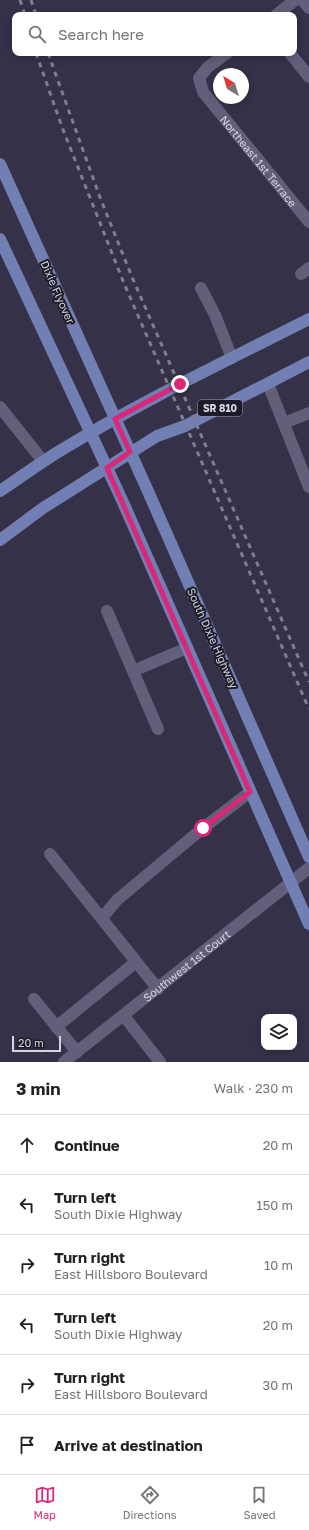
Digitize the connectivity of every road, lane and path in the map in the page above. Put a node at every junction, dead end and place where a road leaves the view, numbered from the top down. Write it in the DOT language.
graph roads {
  1 [pos="295,0"];
  2 [pos="302,0"];
  3 [pos="309,8"];
  4 [pos="280,12"];
  5 [pos="223,56"];
  6 [pos="292,56"];
  7 [pos="309,77"];
  8 [pos="0,164"];
  9 [pos="305,209"];
  10 [pos="309,222"];
  11 [pos="0,239"];
  12 [pos="201,288"];
  13 [pos="309,319"];
  14 [pos="232,358"];
  15 [pos="309,362"];
  16 [pos="268,384"];
  17 [pos="0,407"];
  18 [pos="309,413"];
  19 [pos="115,419"];
  20 [pos="284,423"];
  21 [pos="91,433"];
  22 [pos="130,452"];
  23 [pos="43,462"];
  24 [pos="107,468"];
  25 [pos="309,487"];
  26 [pos="0,491"];
  27 [pos="0,540"];
  28 [pos="107,611"];
  29 [pos="187,648"];
  30 [pos="133,671"];
  31 [pos="158,730"];
  32 [pos="250,792"];
  33 [pos="50,854"];
  34 [pos="309,857"];
  35 [pos="309,868"];
  36 [pos="290,882"];
  37 [pos="102,918"];
  38 [pos="309,924"];
  39 [pos="136,962"];
  40 [pos="158,989"];
  41 [pos="34,999"];
  42 [pos="124,1016"];
  43 [pos="56,1027"];
  44 [pos="77,1052"];
  45 [pos="64,1062"];
  46 [pos="160,1062"];
  1 -- 4 [label="street"];
  2 -- 3 [label="street"];
  5 -- 9 [label="street, Northeast 1st Terrace"];
  6 -- 7 [label="street"];
  8 -- 19 [label="main road, Dixie Flyover"];
  9 -- 10 [label="street, Northeast 1st Terrace"];
  11 -- 21 [label="main road"];
  12 -- 14 [label="street"];
  13 -- 14 [label="main road"];
  14 -- 19 [label="main road"];
  15 -- 16 [label="main road, SR 810"];
  16 -- 20 [label="street"];
  16 -- 22 [label="main road, SR 810"];
  17 -- 23 [label="street"];
  18 -- 20 [label="street"];
  19 -- 21 [label="main road"];
  19 -- 22 [label="main road, South Dixie Highway"];
  20 -- 25 [label="street"];
  21 -- 23 [label="main road"];
  21 -- 24 [label="main road"];
  22 -- 24 [label="main road, SR 810"];
  22 -- 34 [label="main road, South Dixie Highway"];
  23 -- 26 [label="main road"];
  24 -- 27 [label="main road, SR 810"];
  24 -- 29 [label="main road"];
  28 -- 30 [label="street"];
  29 -- 30 [label="street"];
  29 -- 32 [label="main road"];
  30 -- 31 [label="street"];
  32 -- 36 [label="main road"];
  32 -- 37 [label="street"];
  33 -- 37 [label="street"];
  35 -- 36 [label="street, Southwest 1st Court"];
  36 -- 38 [label="main road"];
  36 -- 40 [label="street, Southwest 1st Court"];
  37 -- 39 [label="street"];
  39 -- 40 [label="street"];
  39 -- 43 [label="street"];
  40 -- 42 [label="street, Southwest 1st Court"];
  41 -- 43 [label="street"];
  42 -- 44 [label="street, Southwest 1st Court"];
  42 -- 46 [label="street"];
  43 -- 44 [label="street"];
  44 -- 45 [label="street, Southwest 1st Court"];
}
